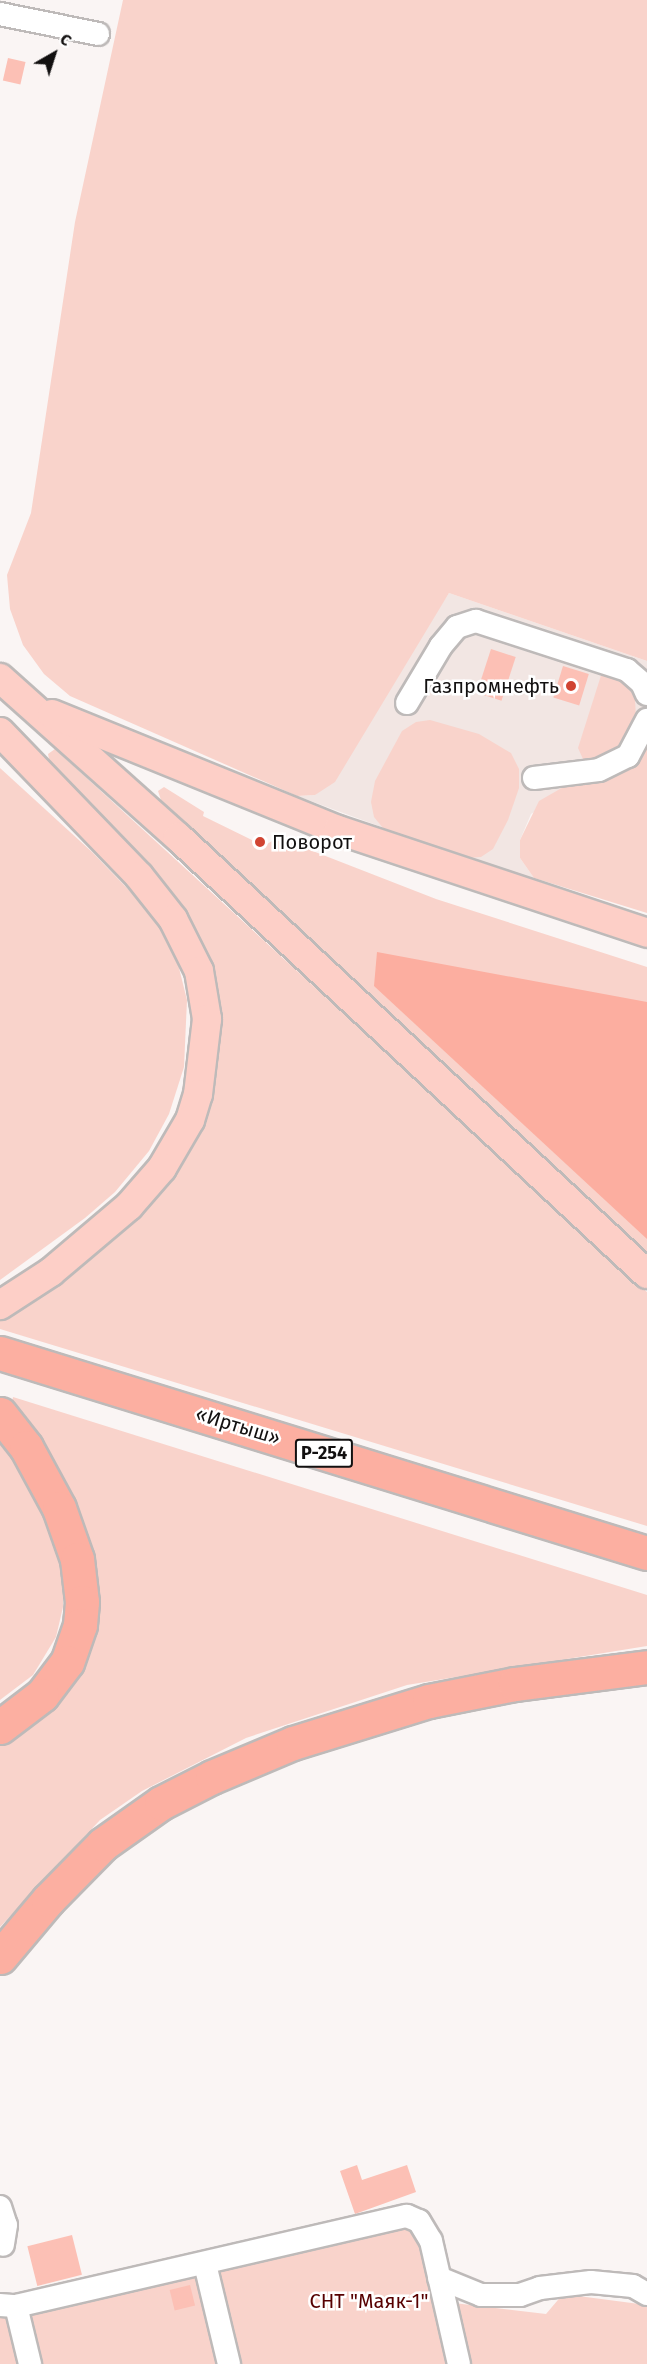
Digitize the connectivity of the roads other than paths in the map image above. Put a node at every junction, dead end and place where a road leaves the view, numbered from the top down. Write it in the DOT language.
graph roads {
  1 [pos="0,14"];
  2 [pos="98,34"];
  3 [pos="0,678"];
  4 [pos="0,694"];
  5 [pos="647,694"];
  6 [pos="407,704"];
  7 [pos="31,706"];
  8 [pos="647,720"];
  9 [pos="0,732"];
  10 [pos="534,778"];
  11 [pos="647,933"];
  12 [pos="647,1274"];
  13 [pos="0,1305"];
  14 [pos="0,1353"];
  15 [pos="0,1377"];
  16 [pos="0,1414"];
  17 [pos="647,1553"];
  18 [pos="647,1576"];
  19 [pos="647,1667"];
  20 [pos="0,1727"];
  21 [pos="0,1957"];
  22 [pos="0,2207"];
  23 [pos="3,2245"];
  24 [pos="205,2264"];
  25 [pos="439,2278"];
  26 [pos="647,2294"];
  27 [pos="8,2305"];
  28 [pos="30,2364"];
  29 [pos="230,2364"];
  30 [pos="459,2364"];
  1 -- 2 [label="street"];
  3 -- 7 [label="main road"];
  4 -- 7 [label="main road"];
  5 -- 6 [label="street"];
  7 -- 11 [label="main road"];
  7 -- 12 [label="main road"];
  8 -- 10 [label="street"];
  9 -- 13 [label="main road"];
  14 -- 17 [label="highway, «Иртыш» / Р-254"];
  15 -- 18 [label="highway, «Иртыш» / Р-254"];
  16 -- 20 [label="highway"];
  19 -- 21 [label="highway"];
  22 -- 23 [label="street"];
  24 -- 25 [label="street"];
  24 -- 27 [label="street"];
  24 -- 29 [label="street"];
  25 -- 26 [label="street"];
  25 -- 30 [label="street"];
  27 -- 28 [label="street"];
}
